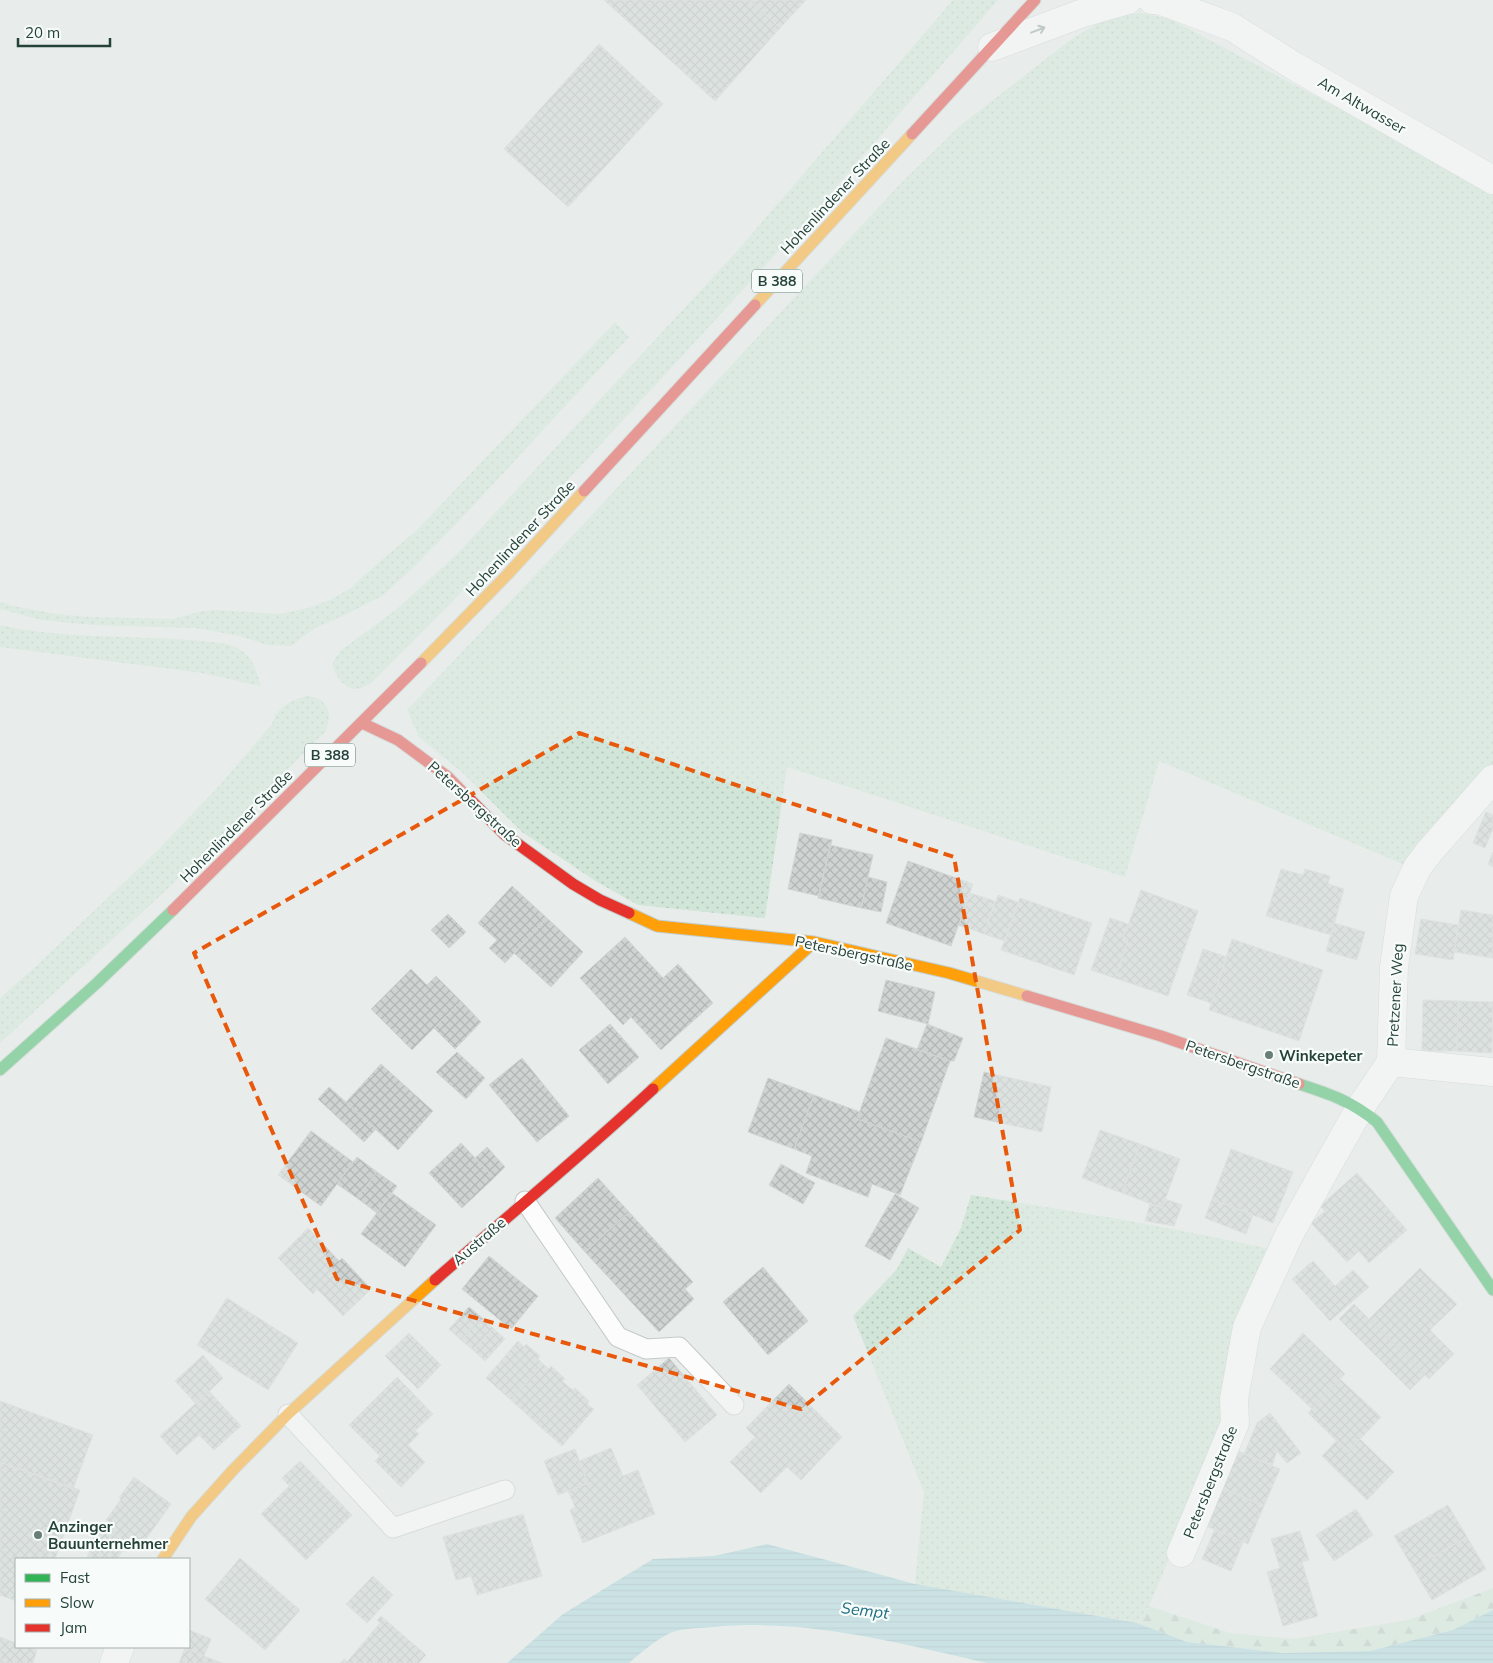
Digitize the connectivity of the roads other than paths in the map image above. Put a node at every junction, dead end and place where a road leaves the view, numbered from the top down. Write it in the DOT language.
graph roads {
  1 [pos="1035,0"];
  2 [pos="1128,0"];
  3 [pos="1152,0"];
  4 [pos="1159,0"];
  5 [pos="1210,0"];
  6 [pos="1232,27"];
  7 [pos="992,47"];
  8 [pos="1493,180"];
  9 [pos="362,723"];
  10 [pos="1493,779"];
  11 [pos="814,942"];
  12 [pos="1391,1062"];
  13 [pos="0,1070"];
  14 [pos="1493,1072"];
  15 [pos="1360,1108"];
  16 [pos="525,1201"];
  17 [pos="1493,1290"];
  18 [pos="734,1405"];
  19 [pos="288,1414"];
  20 [pos="505,1490"];
  21 [pos="1181,1553"];
  22 [pos="164,1558"];
  23 [pos="120,1648"];
  24 [pos="114,1663"];
  1 -- 7 [label="street, Hohenlindener Straße / B 388"];
  7 -- 2 [label="street, one-way"];
  3 -- 4 [label="street, Am Altwasser"];
  4 -- 6 [label="street, Am Altwasser"];
  5 -- 6 [label="street, Am Altwasser"];
  6 -- 8 [label="street, Am Altwasser"];
  7 -- 9 [label="street, Hohenlindener Straße / B 388"];
  9 -- 11 [label="street, Petersbergstraße"];
  9 -- 13 [label="street, Hohenlindener Straße / B 388"];
  10 -- 12 [label="street, Pretzener Weg"];
  11 -- 15 [label="street, Petersbergstraße"];
  11 -- 16 [label="street, Austraße"];
  12 -- 14 [label="street, Pretzener Weg"];
  12 -- 15 [label="street, Pretzener Weg"];
  15 -- 17 [label="street, Petersbergstraße"];
  15 -- 21 [label="street, Petersbergstraße"];
  16 -- 18 [label="lane"];
  16 -- 19 [label="street, Austraße"];
  19 -- 20 [label="lane"];
  19 -- 22 [label="street, Austraße"];
  23 -- 24 [label="street"];
}
